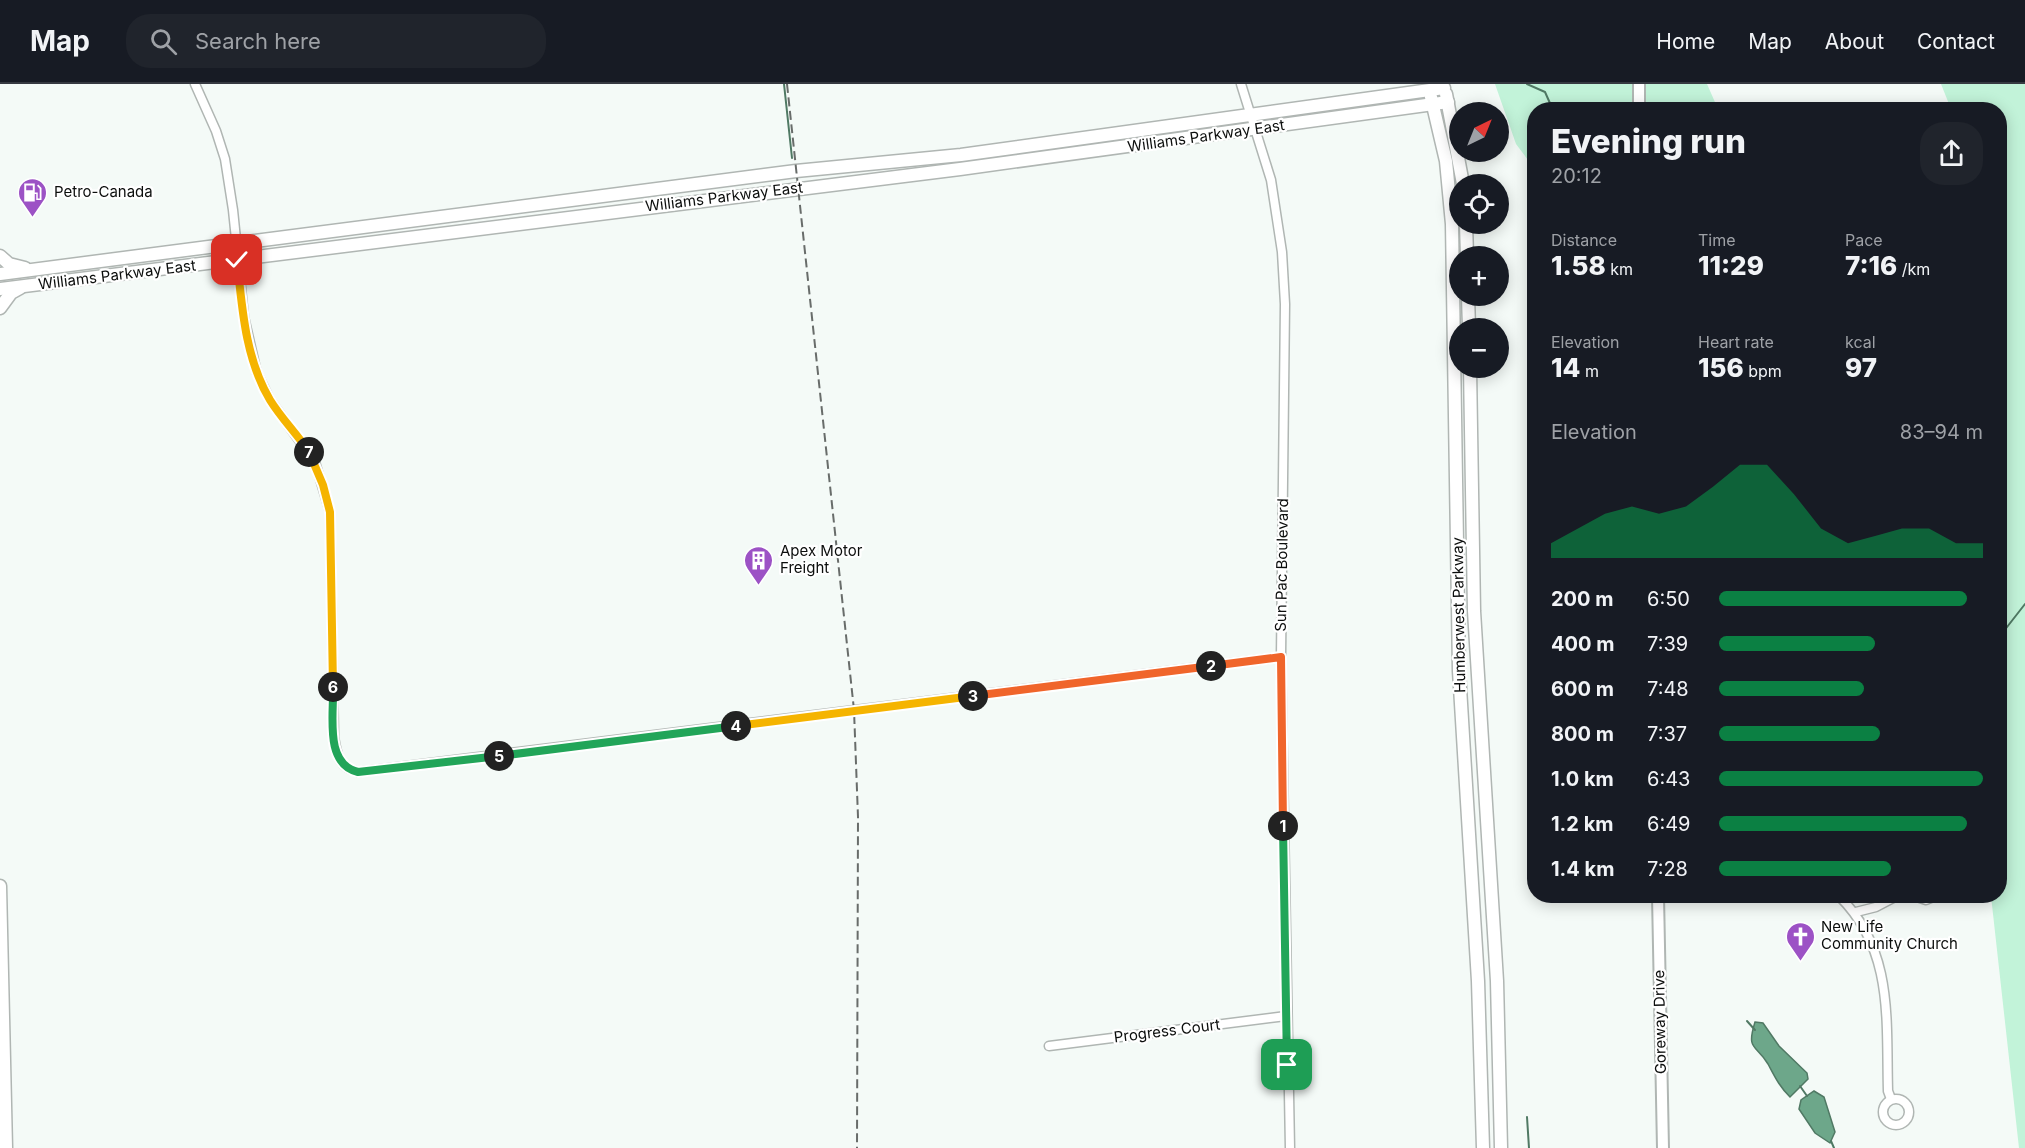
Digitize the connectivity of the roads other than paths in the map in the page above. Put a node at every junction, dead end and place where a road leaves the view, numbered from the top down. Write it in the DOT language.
graph roads {
  1 [pos="195,84"];
  2 [pos="1241,84"];
  3 [pos="1639,84"];
  4 [pos="1444,86"];
  5 [pos="1429,87"];
  6 [pos="1448,102"];
  7 [pos="1639,102"];
  8 [pos="1433,105"];
  9 [pos="1250,114"];
  10 [pos="1255,129"];
  11 [pos="1461,174"];
  12 [pos="235,244"];
  13 [pos="0,256"];
  14 [pos="237,260"];
  15 [pos="32,270"];
  16 [pos="0,274"];
  17 [pos="24,286"];
  18 [pos="0,290"];
  19 [pos="0,308"];
  20 [pos="1470,378"];
  21 [pos="1281,657"];
  22 [pos="0,886"];
  23 [pos="1658,903"];
  24 [pos="1846,903"];
  25 [pos="1885,903"];
  26 [pos="1856,912"];
  27 [pos="1286,1016"];
  28 [pos="1049,1046"];
  29 [pos="1891,1099"];
  30 [pos="6,1148"];
  31 [pos="1290,1148"];
  32 [pos="1483,1148"];
  33 [pos="1501,1148"];
  34 [pos="1663,1148"];
  1 -- 12 [label="street"];
  2 -- 9 [label="street, Sun Pac Boulevard"];
  3 -- 7 [label="street"];
  4 -- 5 [label="main road, Williams Parkway East"];
  4 -- 6 [label="main road"];
  5 -- 8 [label="main road, Humberwest Parkway"];
  5 -- 9 [label="main road, Williams Parkway East"];
  6 -- 8 [label="main road, Williams Parkway East"];
  6 -- 11 [label="main road"];
  8 -- 10 [label="main road, Williams Parkway East"];
  8 -- 32 [label="main road, Humberwest Parkway"];
  9 -- 10 [label="street, Sun Pac Boulevard"];
  9 -- 12 [label="main road, Williams Parkway East"];
  10 -- 14 [label="main road, Williams Parkway East"];
  10 -- 21 [label="street, Sun Pac Boulevard"];
  12 -- 14 [label="street"];
  12 -- 15 [label="main road, Williams Parkway East"];
  13 -- 15 [label="main road"];
  14 -- 17 [label="main road, Williams Parkway East"];
  14 -- 21 [label="street"];
  15 -- 16 [label="main road, Williams Parkway East"];
  17 -- 18 [label="main road, Williams Parkway East"];
  17 -- 19 [label="main road"];
  20 -- 33 [label="main road, Humberwest Parkway"];
  21 -- 27 [label="street, Sun Pac Boulevard"];
  22 -- 30 [label="main road"];
  23 -- 34 [label="street, Goreway Drive"];
  24 -- 26 [label="street"];
  25 -- 26 [label="street"];
  26 -- 29 [label="street"];
  27 -- 28 [label="street, Progress Court"];
  27 -- 31 [label="street, Sun Pac Boulevard"];
}
